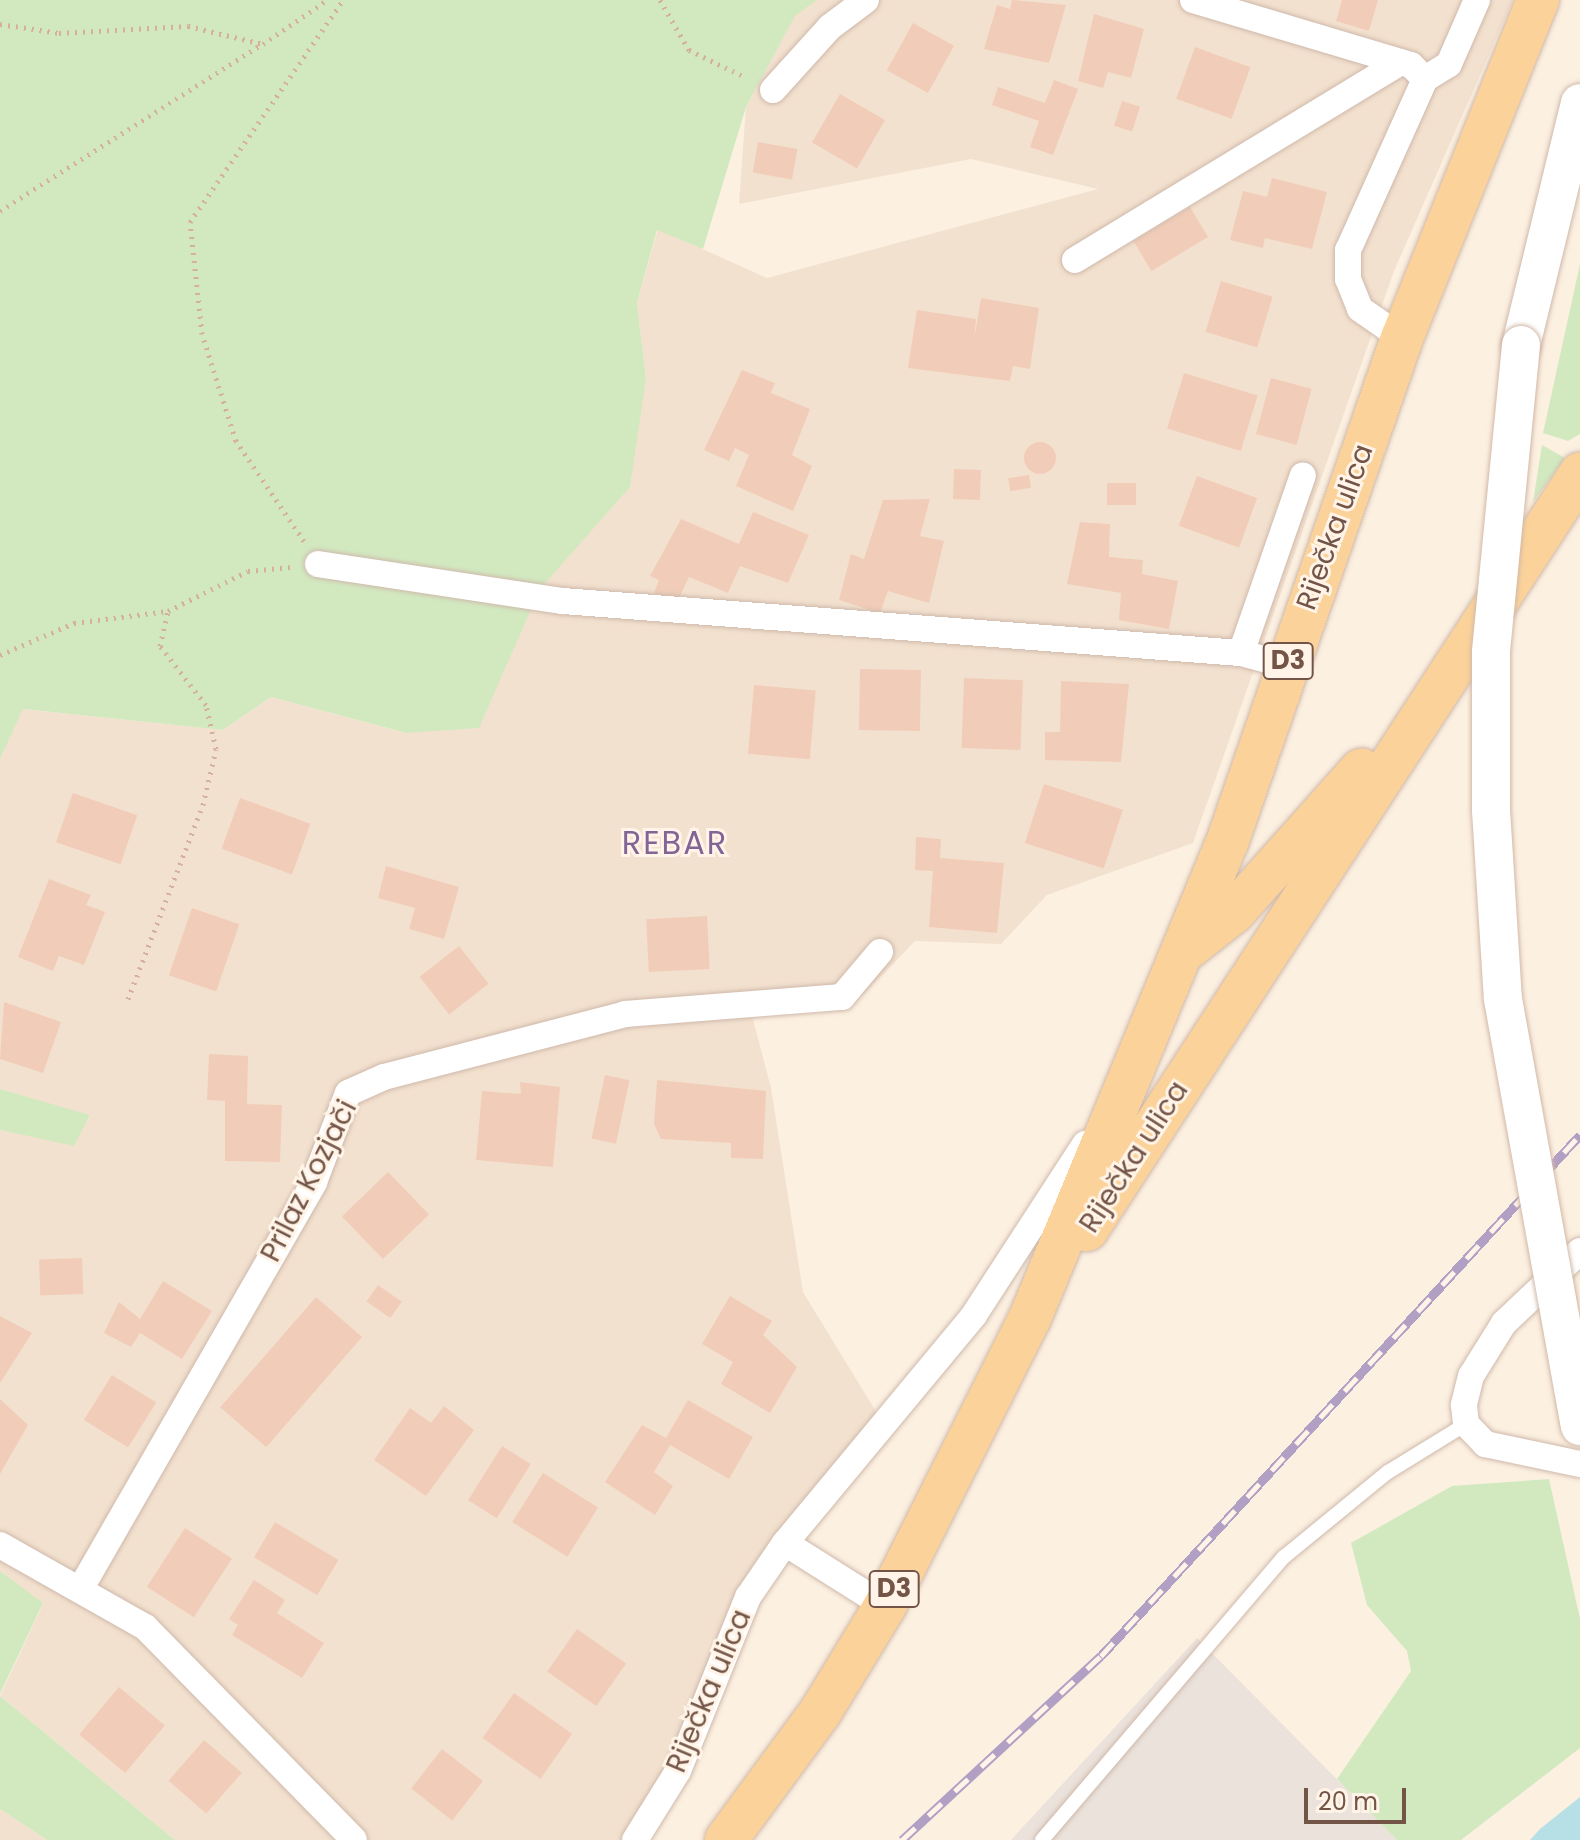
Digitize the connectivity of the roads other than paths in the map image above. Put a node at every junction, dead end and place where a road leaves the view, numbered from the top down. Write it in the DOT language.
graph roads {
  1 [pos="866,0"];
  2 [pos="1193,0"];
  3 [pos="1477,0"];
  4 [pos="1538,0"];
  5 [pos="1401,62"];
  6 [pos="1425,79"];
  7 [pos="773,90"];
  8 [pos="1580,103"];
  9 [pos="1075,260"];
  10 [pos="1402,338"];
  11 [pos="1580,474"];
  12 [pos="1303,475"];
  13 [pos="318,564"];
  14 [pos="1241,653"];
  15 [pos="1286,665"];
  16 [pos="1445,678"];
  17 [pos="880,952"];
  18 [pos="1184,952"];
  19 [pos="1139,1055"];
  20 [pos="1580,1251"];
  21 [pos="1030,1318"];
  22 [pos="1466,1424"];
  23 [pos="1580,1426"];
  24 [pos="1580,1464"];
  25 [pos="785,1543"];
  26 [pos="0,1545"];
  27 [pos="81,1588"];
  28 [pos="885,1606"];
  29 [pos="354,1840"];
  30 [pos="635,1840"];
  31 [pos="726,1840"];
  32 [pos="1042,1840"];
  1 -- 7 [label="street"];
  2 -- 5 [label="street"];
  3 -- 6 [label="street"];
  4 -- 10 [label="main road, Riječka ulica / D3"];
  5 -- 6 [label="street"];
  5 -- 9 [label="street"];
  6 -- 10 [label="street"];
  8 -- 23 [label="street, bridge"];
  10 -- 15 [label="main road, Riječka ulica / D3"];
  11 -- 16 [label="main road, Riječka ulica / D3"];
  12 -- 14 [label="street"];
  13 -- 14 [label="street"];
  14 -- 15 [label="street"];
  15 -- 18 [label="main road, Riječka ulica / D3"];
  16 -- 18 [label="main road"];
  16 -- 21 [label="main road, Riječka ulica / D3"];
  17 -- 27 [label="street, Prilaz Kozjači"];
  18 -- 19 [label="main road, Riječka ulica / D3"];
  19 -- 21 [label="main road, Riječka ulica / D3"];
  19 -- 25 [label="street, Riječka ulica"];
  20 -- 22 [label="street"];
  21 -- 28 [label="main road, Riječka ulica / D3"];
  22 -- 24 [label="street"];
  22 -- 32 [label="lane"];
  25 -- 28 [label="street"];
  25 -- 30 [label="street, Riječka ulica"];
  26 -- 27 [label="street"];
  27 -- 29 [label="street"];
  28 -- 31 [label="main road, Riječka ulica / D3"];
}
